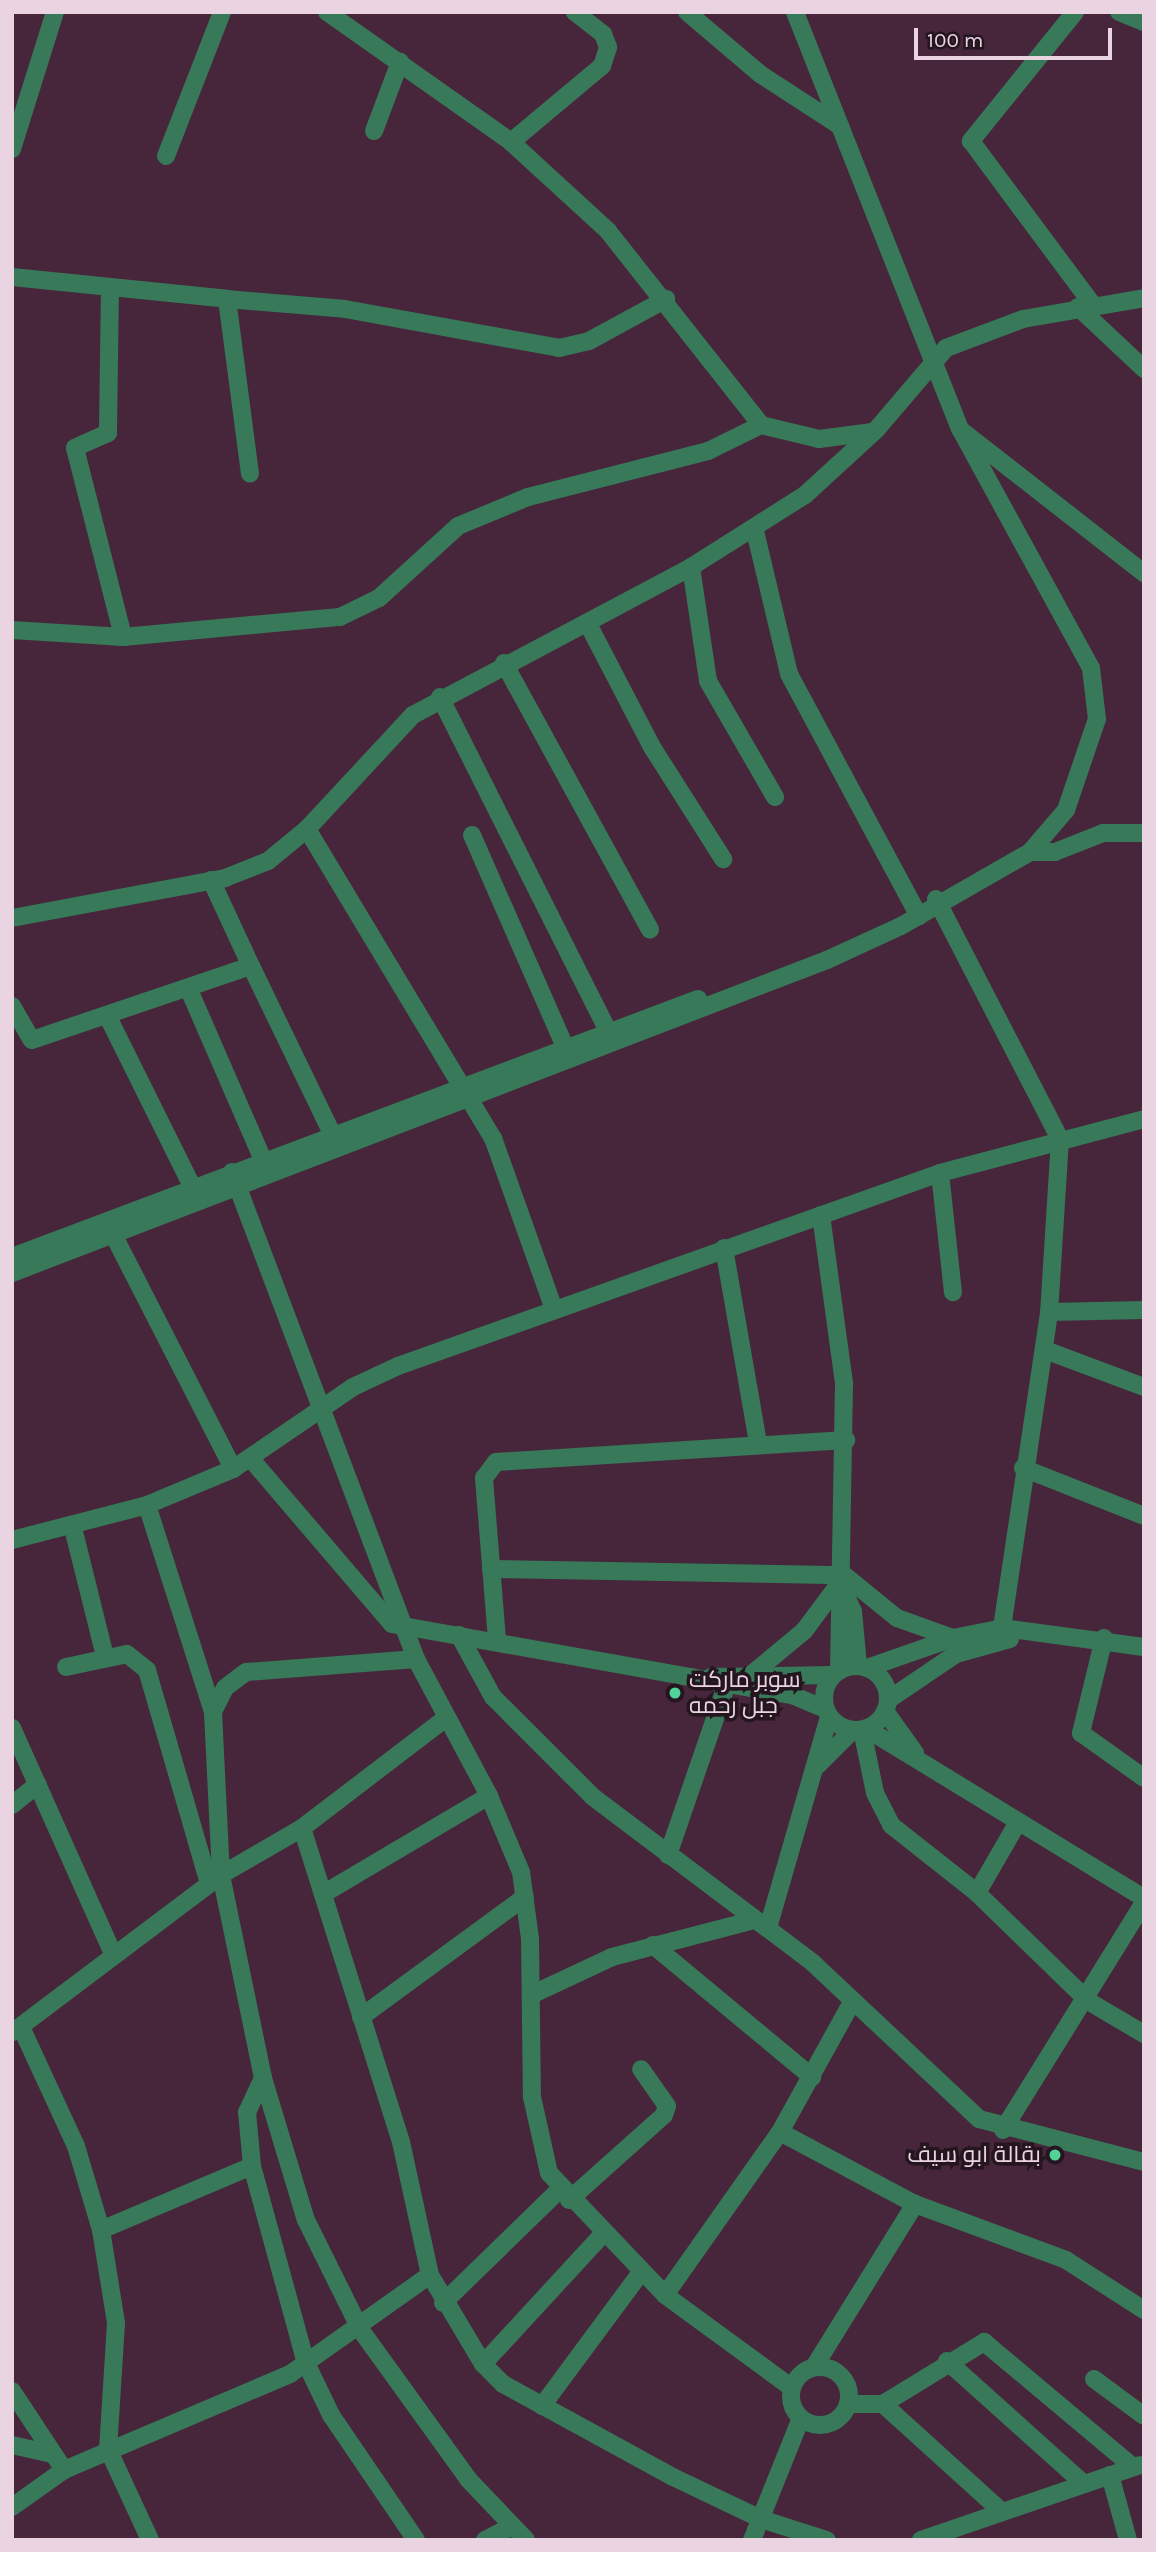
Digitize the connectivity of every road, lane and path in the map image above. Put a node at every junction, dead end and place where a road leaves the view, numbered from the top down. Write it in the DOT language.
graph roads {
  1 [pos="55,12"];
  2 [pos="222,12"];
  3 [pos="327,12"];
  4 [pos="575,12"];
  5 [pos="687,12"];
  6 [pos="795,12"];
  7 [pos="1075,12"];
  8 [pos="1119,12"];
  9 [pos="1144,22"];
  10 [pos="400,62"];
  11 [pos="840,126"];
  12 [pos="374,131"];
  13 [pos="511,142"];
  14 [pos="12,149"];
  15 [pos="166,156"];
  16 [pos="12,277"];
  17 [pos="110,287"];
  18 [pos="1144,298"];
  19 [pos="227,299"];
  20 [pos="666,299"];
  21 [pos="1085,305"];
  22 [pos="933,367"];
  23 [pos="1144,369"];
  24 [pos="761,425"];
  25 [pos="960,429"];
  26 [pos="876,430"];
  27 [pos="250,473"];
  28 [pos="755,531"];
  29 [pos="691,567"];
  30 [pos="1144,573"];
  31 [pos="588,624"];
  32 [pos="12,630"];
  33 [pos="123,637"];
  34 [pos="504,663"];
  35 [pos="440,697"];
  36 [pos="775,797"];
  37 [pos="307,829"];
  38 [pos="1144,833"];
  39 [pos="472,835"];
  40 [pos="1030,852"];
  41 [pos="723,859"];
  42 [pos="211,880"];
  43 [pos="941,900"];
  44 [pos="917,913"];
  45 [pos="12,918"];
  46 [pos="650,930"];
  47 [pos="251,966"];
  48 [pos="190,992"];
  49 [pos="12,1006"];
  50 [pos="109,1019"];
  51 [pos="612,1037"];
  52 [pos="565,1047"];
  53 [pos="464,1093"];
  54 [pos="1144,1119"];
  55 [pos="333,1136"];
  56 [pos="1060,1139"];
  57 [pos="262,1160"];
  58 [pos="940,1173"];
  59 [pos="235,1180"];
  60 [pos="193,1188"];
  61 [pos="821,1215"];
  62 [pos="113,1234"];
  63 [pos="724,1248"];
  64 [pos="12,1257"];
  65 [pos="12,1273"];
  66 [pos="953,1292"];
  67 [pos="554,1309"];
  68 [pos="1144,1310"];
  69 [pos="1049,1312"];
  70 [pos="1045,1350"];
  71 [pos="1144,1387"];
  72 [pos="323,1406"];
  73 [pos="846,1440"];
  74 [pos="758,1443"];
  75 [pos="251,1459"];
  76 [pos="1023,1468"];
  77 [pos="233,1469"];
  78 [pos="147,1505"];
  79 [pos="1144,1516"];
  80 [pos="73,1528"];
  81 [pos="12,1540"];
  82 [pos="491,1569"];
  83 [pos="844,1583"];
  84 [pos="405,1628"];
  85 [pos="459,1635"];
  86 [pos="1002,1635"];
  87 [pos="953,1638"];
  88 [pos="1104,1638"];
  89 [pos="497,1640"];
  90 [pos="1144,1647"];
  91 [pos="105,1656"];
  92 [pos="416,1659"];
  93 [pos="66,1667"];
  94 [pos="863,1667"];
  95 [pos="836,1673"];
  96 [pos="751,1675"];
  97 [pos="692,1680"];
  98 [pos="726,1687"];
  99 [pos="887,1705"];
  100 [pos="214,1712"];
  101 [pos="827,1713"];
  102 [pos="446,1718"];
  103 [pos="12,1728"];
  104 [pos="860,1730"];
  105 [pos="917,1756"];
  106 [pos="817,1766"];
  107 [pos="1144,1778"];
  108 [pos="38,1784"];
  109 [pos="489,1796"];
  110 [pos="12,1805"];
  111 [pos="1018,1822"];
  112 [pos="302,1828"];
  113 [pos="668,1855"];
  114 [pos="215,1879"];
  115 [pos="977,1893"];
  116 [pos="323,1894"];
  117 [pos="525,1897"];
  118 [pos="1144,1900"];
  119 [pos="761,1924"];
  120 [pos="653,1945"];
  121 [pos="113,1954"];
  122 [pos="531,1995"];
  123 [pos="1088,2001"];
  124 [pos="852,2002"];
  125 [pos="361,2017"];
  126 [pos="16,2030"];
  127 [pos="1144,2034"];
  128 [pos="640,2069"];
  129 [pos="812,2077"];
  130 [pos="263,2078"];
  131 [pos="1003,2130"];
  132 [pos="780,2132"];
  133 [pos="1144,2162"];
  134 [pos="252,2166"];
  135 [pos="564,2195"];
  136 [pos="915,2204"];
  137 [pos="101,2230"];
  138 [pos="602,2235"];
  139 [pos="640,2272"];
  140 [pos="430,2275"];
  141 [pos="665,2295"];
  142 [pos="443,2303"];
  143 [pos="1144,2309"];
  144 [pos="360,2329"];
  145 [pos="947,2361"];
  146 [pos="306,2363"];
  147 [pos="483,2364"];
  148 [pos="814,2367"];
  149 [pos="1094,2379"];
  150 [pos="792,2388"];
  151 [pos="12,2391"];
  152 [pos="848,2404"];
  153 [pos="883,2404"];
  154 [pos="542,2406"];
  155 [pos="1144,2416"];
  156 [pos="801,2418"];
  157 [pos="12,2445"];
  158 [pos="108,2449"];
  159 [pos="52,2454"];
  160 [pos="1138,2465"];
  161 [pos="64,2470"];
  162 [pos="1110,2475"];
  163 [pos="1084,2484"];
  164 [pos="12,2507"];
  165 [pos="1002,2512"];
  166 [pos="761,2519"];
  167 [pos="510,2527"];
  168 [pos="414,2539"];
  169 [pos="150,2540"];
  170 [pos="485,2540"];
  171 [pos="526,2540"];
  172 [pos="752,2540"];
  173 [pos="827,2540"];
  174 [pos="921,2540"];
  175 [pos="1128,2540"];
  1 -- 14 [label="street"];
  2 -- 15 [label="street"];
  3 -- 10 [label="street"];
  4 -- 13 [label="street"];
  5 -- 11 [label="street"];
  6 -- 11 [label="street"];
  7 -- 21 [label="street"];
  8 -- 9 [label="street"];
  10 -- 12 [label="street"];
  10 -- 13 [label="street"];
  11 -- 22 [label="street"];
  13 -- 20 [label="street"];
  16 -- 17 [label="street"];
  17 -- 19 [label="street"];
  17 -- 33 [label="street"];
  18 -- 21 [label="street"];
  19 -- 20 [label="street"];
  19 -- 27 [label="street"];
  20 -- 24 [label="street"];
  21 -- 22 [label="street"];
  21 -- 23 [label="street"];
  22 -- 25 [label="street"];
  22 -- 26 [label="street"];
  24 -- 26 [label="street"];
  24 -- 33 [label="street"];
  25 -- 30 [label="street"];
  25 -- 40 [label="street"];
  26 -- 28 [label="street"];
  28 -- 29 [label="street"];
  28 -- 44 [label="street"];
  29 -- 31 [label="street"];
  29 -- 36 [label="street"];
  31 -- 34 [label="street"];
  31 -- 41 [label="street"];
  32 -- 33 [label="street"];
  34 -- 35 [label="street"];
  34 -- 46 [label="street"];
  35 -- 37 [label="street"];
  35 -- 51 [label="street"];
  37 -- 42 [label="street"];
  37 -- 53 [label="street"];
  38 -- 40 [label="street"];
  39 -- 52 [label="street"];
  40 -- 43 [label="street"];
  42 -- 45 [label="street"];
  42 -- 47 [label="street"];
  43 -- 44 [label="street"];
  43 -- 56 [label="street"];
  44 -- 51 [label="street"];
  47 -- 48 [label="street"];
  47 -- 55 [label="street"];
  48 -- 50 [label="street"];
  48 -- 57 [label="street"];
  49 -- 50 [label="street"];
  50 -- 60 [label="street"];
  51 -- 52 [label="street"];
  51 -- 53 [label="street"];
  52 -- 53 [label="street"];
  53 -- 55 [label="street"];
  53 -- 59 [label="street"];
  53 -- 67 [label="street"];
  54 -- 56 [label="street"];
  55 -- 57 [label="street"];
  56 -- 58 [label="street"];
  56 -- 69 [label="street"];
  57 -- 59 [label="street"];
  58 -- 61 [label="street"];
  58 -- 66 [label="street"];
  59 -- 60 [label="street"];
  59 -- 62 [label="street"];
  59 -- 72 [label="street"];
  60 -- 64 [label="street"];
  61 -- 63 [label="street"];
  61 -- 73 [label="street"];
  62 -- 65 [label="street"];
  62 -- 77 [label="street"];
  63 -- 67 [label="street"];
  63 -- 74 [label="street"];
  67 -- 72 [label="street"];
  68 -- 69 [label="street"];
  69 -- 70 [label="street"];
  70 -- 71 [label="street"];
  70 -- 76 [label="street"];
  72 -- 75 [label="street"];
  72 -- 84 [label="street"];
  73 -- 74 [label="street"];
  73 -- 83 [label="street"];
  74 -- 82 [label="street"];
  75 -- 77 [label="street"];
  75 -- 84 [label="street"];
  76 -- 79 [label="street"];
  76 -- 86 [label="street"];
  77 -- 78 [label="street"];
  78 -- 80 [label="street"];
  78 -- 100 [label="street"];
  80 -- 81 [label="street"];
  80 -- 91 [label="street"];
  82 -- 83 [label="street"];
  82 -- 89 [label="street"];
  83 -- 87 [label="street"];
  83 -- 94 [label="street"];
  83 -- 95 [label="street"];
  83 -- 96 [label="street"];
  84 -- 85 [label="street"];
  84 -- 92 [label="street"];
  85 -- 89 [label="street"];
  85 -- 113 [label="street"];
  86 -- 87 [label="street"];
  86 -- 88 [label="street"];
  86 -- 99 [label="street"];
  87 -- 94 [label="street"];
  88 -- 90 [label="street"];
  88 -- 107 [label="street"];
  89 -- 97 [label="street"];
  91 -- 93 [label="street"];
  91 -- 114 [label="street"];
  92 -- 100 [label="street"];
  92 -- 102 [label="street"];
  94 -- 95 [label="street"];
  94 -- 99 [label="street"];
  95 -- 96 [label="street"];
  95 -- 101 [label="street"];
  96 -- 97 [label="street"];
  97 -- 98 [label="street"];
  98 -- 101 [label="street"];
  98 -- 113 [label="street"];
  99 -- 104 [label="street"];
  99 -- 105 [label="street"];
  100 -- 114 [label="street"];
  101 -- 104 [label="street"];
  101 -- 106 [label="street"];
  102 -- 109 [label="street"];
  102 -- 112 [label="street"];
  103 -- 108 [label="street"];
  104 -- 105 [label="street"];
  104 -- 106 [label="street"];
  104 -- 115 [label="street"];
  105 -- 111 [label="street"];
  106 -- 119 [label="street"];
  108 -- 110 [label="street"];
  108 -- 121 [label="street"];
  109 -- 116 [label="street"];
  109 -- 117 [label="street"];
  111 -- 115 [label="street"];
  111 -- 118 [label="street"];
  112 -- 114 [label="street"];
  112 -- 116 [label="street"];
  113 -- 119 [label="street"];
  114 -- 121 [label="street"];
  114 -- 130 [label="street"];
  115 -- 123 [label="street"];
  116 -- 125 [label="street"];
  117 -- 122 [label="street"];
  117 -- 125 [label="street"];
  118 -- 123 [label="street"];
  119 -- 120 [label="street"];
  119 -- 124 [label="street"];
  120 -- 122 [label="street"];
  120 -- 129 [label="street"];
  121 -- 126 [label="street"];
  122 -- 135 [label="street"];
  123 -- 127 [label="street"];
  123 -- 131 [label="street"];
  124 -- 129 [label="street"];
  124 -- 131 [label="street"];
  125 -- 140 [label="street"];
  126 -- 137 [label="street"];
  128 -- 135 [label="street"];
  129 -- 132 [label="street"];
  130 -- 134 [label="street"];
  130 -- 144 [label="street"];
  131 -- 133 [label="street"];
  132 -- 136 [label="street"];
  132 -- 141 [label="street"];
  134 -- 137 [label="street"];
  134 -- 146 [label="street"];
  135 -- 138 [label="street"];
  135 -- 142 [label="street"];
  136 -- 143 [label="street"];
  136 -- 148 [label="street"];
  137 -- 158 [label="street"];
  138 -- 139 [label="street"];
  138 -- 147 [label="street"];
  139 -- 141 [label="street"];
  139 -- 154 [label="street"];
  140 -- 142 [label="street"];
  140 -- 144 [label="street"];
  141 -- 150 [label="street"];
  142 -- 147 [label="street"];
  144 -- 146 [label="street"];
  144 -- 167 [label="street"];
  145 -- 153 [label="street"];
  145 -- 160 [label="street"];
  145 -- 163 [label="street"];
  146 -- 158 [label="street"];
  146 -- 168 [label="street"];
  147 -- 154 [label="street"];
  148 -- 150 [label="street"];
  148 -- 152 [label="street"];
  149 -- 155 [label="street"];
  150 -- 156 [label="street"];
  151 -- 159 [label="street"];
  152 -- 153 [label="street"];
  152 -- 156 [label="street"];
  153 -- 165 [label="street"];
  154 -- 166 [label="street"];
  156 -- 166 [label="street"];
  157 -- 159 [label="street"];
  158 -- 161 [label="street"];
  158 -- 169 [label="street"];
  159 -- 161 [label="street"];
  160 -- 162 [label="street"];
  161 -- 164 [label="street"];
  162 -- 163 [label="street"];
  162 -- 175 [label="street"];
  163 -- 165 [label="street"];
  165 -- 174 [label="street"];
  166 -- 172 [label="street"];
  166 -- 173 [label="street"];
  167 -- 170 [label="street"];
  167 -- 171 [label="street"];
}
